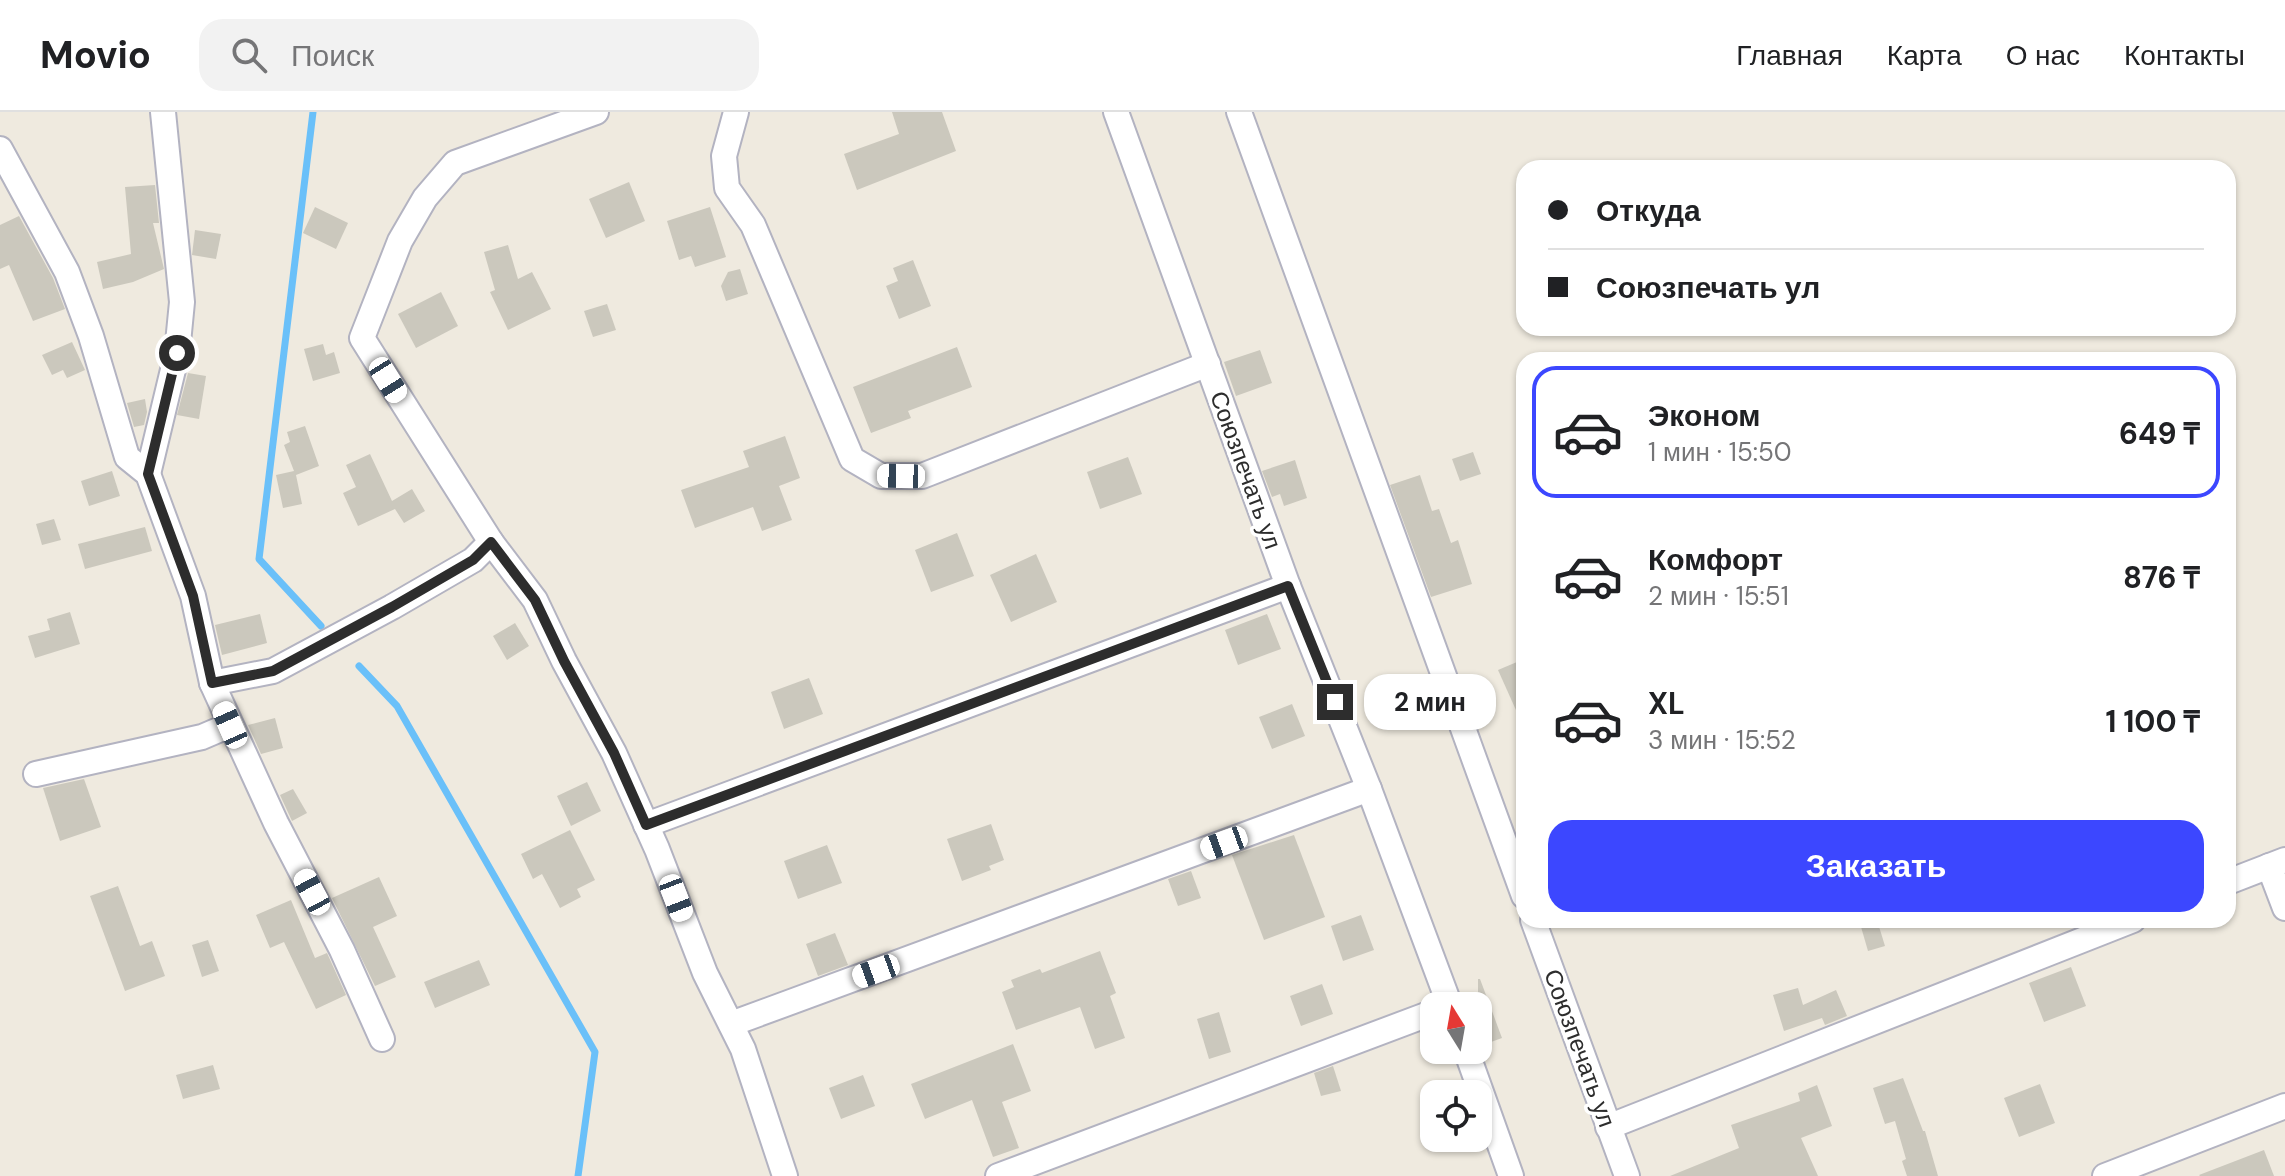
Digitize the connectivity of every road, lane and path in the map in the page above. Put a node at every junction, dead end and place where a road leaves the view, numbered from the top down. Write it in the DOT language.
graph roads {
  1 [pos="163,112"];
  2 [pos="596,112"];
  3 [pos="736,112"];
  4 [pos="1116,112"];
  5 [pos="1239,112"];
  6 [pos="0,149"];
  7 [pos="1208,364"];
  8 [pos="148,474"];
  9 [pos="491,542"];
  10 [pos="1288,586"];
  11 [pos="212,683"];
  12 [pos="230,725"];
  13 [pos="36,774"];
  14 [pos="1369,789"];
  15 [pos="646,825"];
  16 [pos="2277,863"];
  17 [pos="1516,874"];
  18 [pos="2236,879"];
  19 [pos="2285,908"];
  20 [pos="1536,928"];
  21 [pos="2113,928"];
  22 [pos="1445,992"];
  23 [pos="1420,1017"];
  24 [pos="731,1024"];
  25 [pos="382,1039"];
  26 [pos="1471,1064"];
  27 [pos="2285,1106"];
  28 [pos="1608,1127"];
  29 [pos="785,1176"];
  30 [pos="998,1176"];
  31 [pos="1511,1176"];
  32 [pos="1627,1176"];
  33 [pos="2105,1176"];
  1 -- 8 [label="street"];
  2 -- 9 [label="street"];
  3 -- 7 [label="street"];
  4 -- 7 [label="street, Союзпечать ул"];
  5 -- 17 [label="street"];
  6 -- 8 [label="street"];
  7 -- 10 [label="street, Союзпечать ул"];
  8 -- 11 [label="street"];
  9 -- 11 [label="street"];
  9 -- 15 [label="street"];
  10 -- 14 [label="street, Союзпечать ул"];
  10 -- 15 [label="street"];
  11 -- 12 [label="street"];
  12 -- 13 [label="street"];
  12 -- 25 [label="street"];
  14 -- 22 [label="street, Союзпечать ул"];
  14 -- 24 [label="street"];
  15 -- 24 [label="street"];
  16 -- 18 [label="street"];
  16 -- 19 [label="street"];
  20 -- 28 [label="street, Союзпечать ул"];
  21 -- 28 [label="street"];
  23 -- 30 [label="street"];
  24 -- 29 [label="street"];
  26 -- 31 [label="street"];
  27 -- 33 [label="street"];
  28 -- 32 [label="street, Союзпечать ул"];
}
